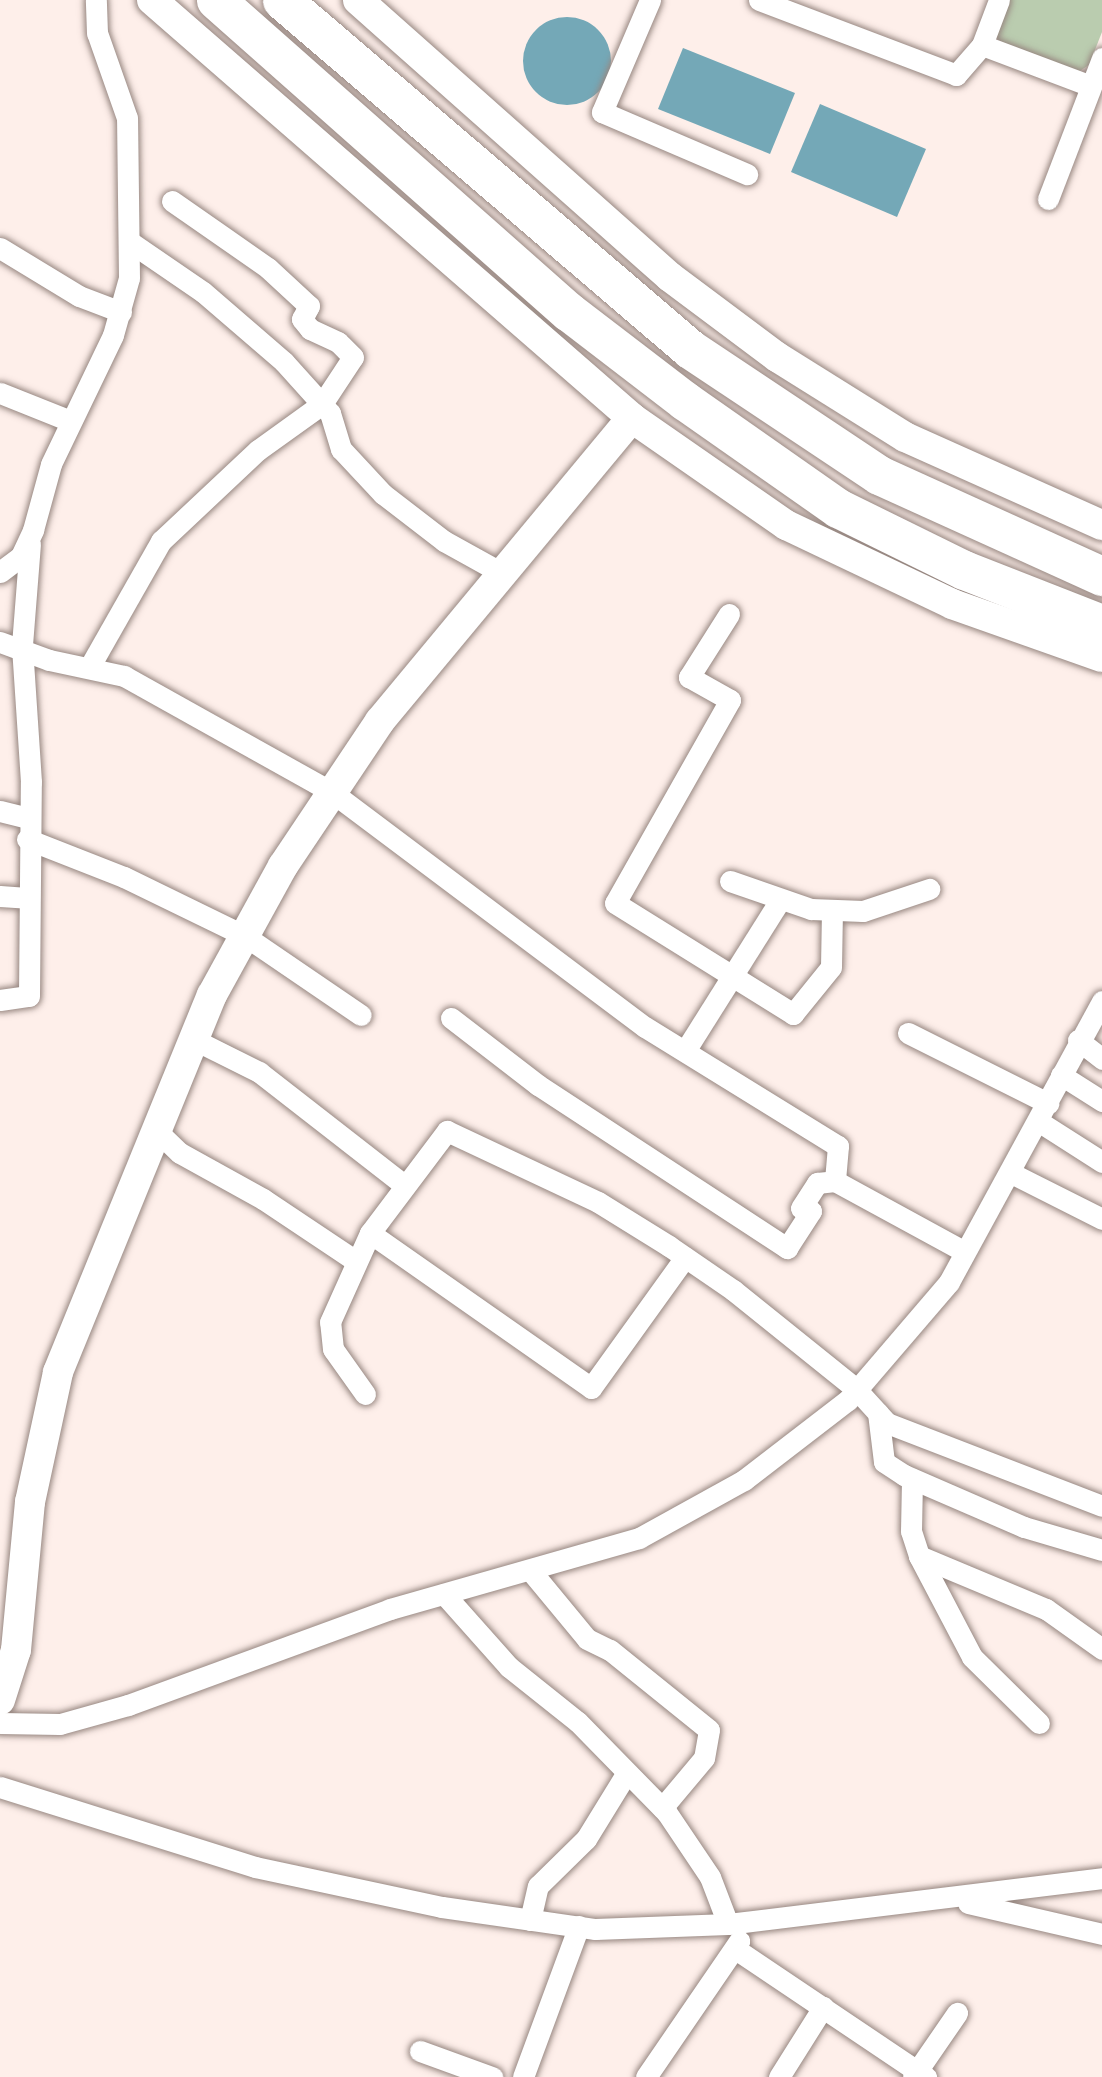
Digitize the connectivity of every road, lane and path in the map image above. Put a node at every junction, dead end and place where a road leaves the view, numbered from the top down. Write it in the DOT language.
graph roads {
  1 [pos="95,0"];
  2 [pos="152,0"];
  3 [pos="216,0"];
  4 [pos="282,0"];
  5 [pos="650,0"];
  6 [pos="759,0"];
  7 [pos="999,0"];
  8 [pos="368,4"];
  9 [pos="982,45"];
  10 [pos="1102,58"];
  11 [pos="1091,86"];
  12 [pos="747,174"];
  13 [pos="1048,199"];
  14 [pos="172,201"];
  15 [pos="130,242"];
  16 [pos="0,248"];
  17 [pos="121,312"];
  18 [pos="0,393"];
  19 [pos="322,404"];
  20 [pos="632,418"];
  21 [pos="68,420"];
  22 [pos="1102,525"];
  23 [pos="30,538"];
  24 [pos="5,566"];
  25 [pos="500,572"];
  26 [pos="1102,576"];
  27 [pos="729,614"];
  28 [pos="1102,624"];
  29 [pos="0,642"];
  30 [pos="22,651"];
  31 [pos="1102,657"];
  32 [pos="90,666"];
  33 [pos="333,793"];
  34 [pos="0,811"];
  35 [pos="28,829"];
  36 [pos="730,881"];
  37 [pos="929,889"];
  38 [pos="0,896"];
  39 [pos="27,898"];
  40 [pos="779,902"];
  41 [pos="832,910"];
  42 [pos="244,936"];
  43 [pos="733,976"];
  44 [pos="0,1000"];
  45 [pos="1102,1001"];
  46 [pos="361,1015"];
  47 [pos="451,1018"];
  48 [pos="908,1033"];
  49 [pos="195,1040"];
  50 [pos="1078,1040"];
  51 [pos="685,1052"];
  52 [pos="1102,1059"];
  53 [pos="1061,1076"];
  54 [pos="1102,1101"];
  55 [pos="1043,1112"];
  56 [pos="158,1132"];
  57 [pos="1102,1162"];
  58 [pos="1011,1173"];
  59 [pos="835,1181"];
  60 [pos="403,1184"];
  61 [pos="1102,1219"];
  62 [pos="370,1233"];
  63 [pos="965,1252"];
  64 [pos="685,1257"];
  65 [pos="356,1261"];
  66 [pos="856,1389"];
  67 [pos="365,1394"];
  68 [pos="878,1414"];
  69 [pos="913,1479"];
  70 [pos="1102,1506"];
  71 [pos="1102,1550"];
  72 [pos="919,1556"];
  73 [pos="530,1570"];
  74 [pos="443,1594"];
  75 [pos="1102,1649"];
  76 [pos="0,1700"];
  77 [pos="1039,1723"];
  78 [pos="0,1724"];
  79 [pos="626,1774"];
  80 [pos="0,1787"];
  81 [pos="662,1808"];
  82 [pos="1102,1878"];
  83 [pos="941,1899"];
  84 [pos="530,1920"];
  85 [pos="735,1923"];
  86 [pos="579,1927"];
  87 [pos="1102,1934"];
  88 [pos="737,1950"];
  89 [pos="823,2007"];
  90 [pos="957,2012"];
  91 [pos="420,2051"];
  92 [pos="919,2075"];
  93 [pos="492,2077"];
  94 [pos="524,2077"];
  95 [pos="646,2077"];
  96 [pos="779,2077"];
  1 -- 15 [label="street"];
  2 -- 20 [label="street"];
  3 -- 28 [label="highway"];
  4 -- 26 [label="highway"];
  5 -- 12 [label="street"];
  6 -- 9 [label="street"];
  7 -- 9 [label="street"];
  8 -- 22 [label="street"];
  9 -- 11 [label="street"];
  10 -- 11 [label="street"];
  11 -- 13 [label="street"];
  14 -- 19 [label="street"];
  15 -- 17 [label="street"];
  15 -- 19 [label="street"];
  16 -- 17 [label="street"];
  17 -- 21 [label="street"];
  18 -- 21 [label="street"];
  19 -- 25 [label="street"];
  19 -- 32 [label="street"];
  20 -- 25 [label="street"];
  20 -- 31 [label="street"];
  21 -- 23 [label="street"];
  23 -- 24 [label="street"];
  23 -- 30 [label="street"];
  25 -- 33 [label="street"];
  27 -- 43 [label="street"];
  29 -- 30 [label="street"];
  30 -- 32 [label="street"];
  30 -- 35 [label="street"];
  32 -- 33 [label="street"];
  33 -- 42 [label="street"];
  33 -- 51 [label="street"];
  34 -- 35 [label="street"];
  35 -- 39 [label="street"];
  35 -- 42 [label="street"];
  36 -- 40 [label="street"];
  37 -- 41 [label="street"];
  38 -- 39 [label="street"];
  39 -- 44 [label="street"];
  40 -- 41 [label="street"];
  40 -- 43 [label="street"];
  41 -- 43 [label="street"];
  42 -- 46 [label="street"];
  42 -- 49 [label="street"];
  43 -- 51 [label="street"];
  45 -- 50 [label="street"];
  47 -- 59 [label="street"];
  48 -- 55 [label="street"];
  49 -- 56 [label="street"];
  49 -- 60 [label="street"];
  50 -- 52 [label="street"];
  50 -- 53 [label="street"];
  51 -- 59 [label="street"];
  53 -- 54 [label="street"];
  53 -- 55 [label="street"];
  55 -- 57 [label="street"];
  55 -- 58 [label="street"];
  56 -- 65 [label="street"];
  56 -- 76 [label="street"];
  58 -- 61 [label="street"];
  58 -- 63 [label="street"];
  59 -- 63 [label="street"];
  60 -- 62 [label="street"];
  60 -- 64 [label="street"];
  62 -- 64 [label="street"];
  62 -- 65 [label="street"];
  63 -- 66 [label="street"];
  64 -- 66 [label="street"];
  65 -- 67 [label="street"];
  66 -- 68 [label="street"];
  66 -- 73 [label="street"];
  68 -- 69 [label="street"];
  68 -- 70 [label="street"];
  69 -- 71 [label="street"];
  69 -- 72 [label="street"];
  72 -- 75 [label="street"];
  72 -- 77 [label="street"];
  73 -- 74 [label="street"];
  73 -- 81 [label="street"];
  74 -- 78 [label="street"];
  74 -- 79 [label="street"];
  79 -- 81 [label="street"];
  79 -- 84 [label="street"];
  80 -- 84 [label="street"];
  81 -- 85 [label="street"];
  82 -- 83 [label="street"];
  83 -- 85 [label="street"];
  83 -- 87 [label="street"];
  84 -- 86 [label="street"];
  85 -- 86 [label="street"];
  85 -- 88 [label="street"];
  86 -- 94 [label="street"];
  88 -- 89 [label="street"];
  88 -- 95 [label="street"];
  89 -- 92 [label="street"];
  89 -- 96 [label="street"];
  90 -- 92 [label="street"];
  91 -- 93 [label="street"];
}
